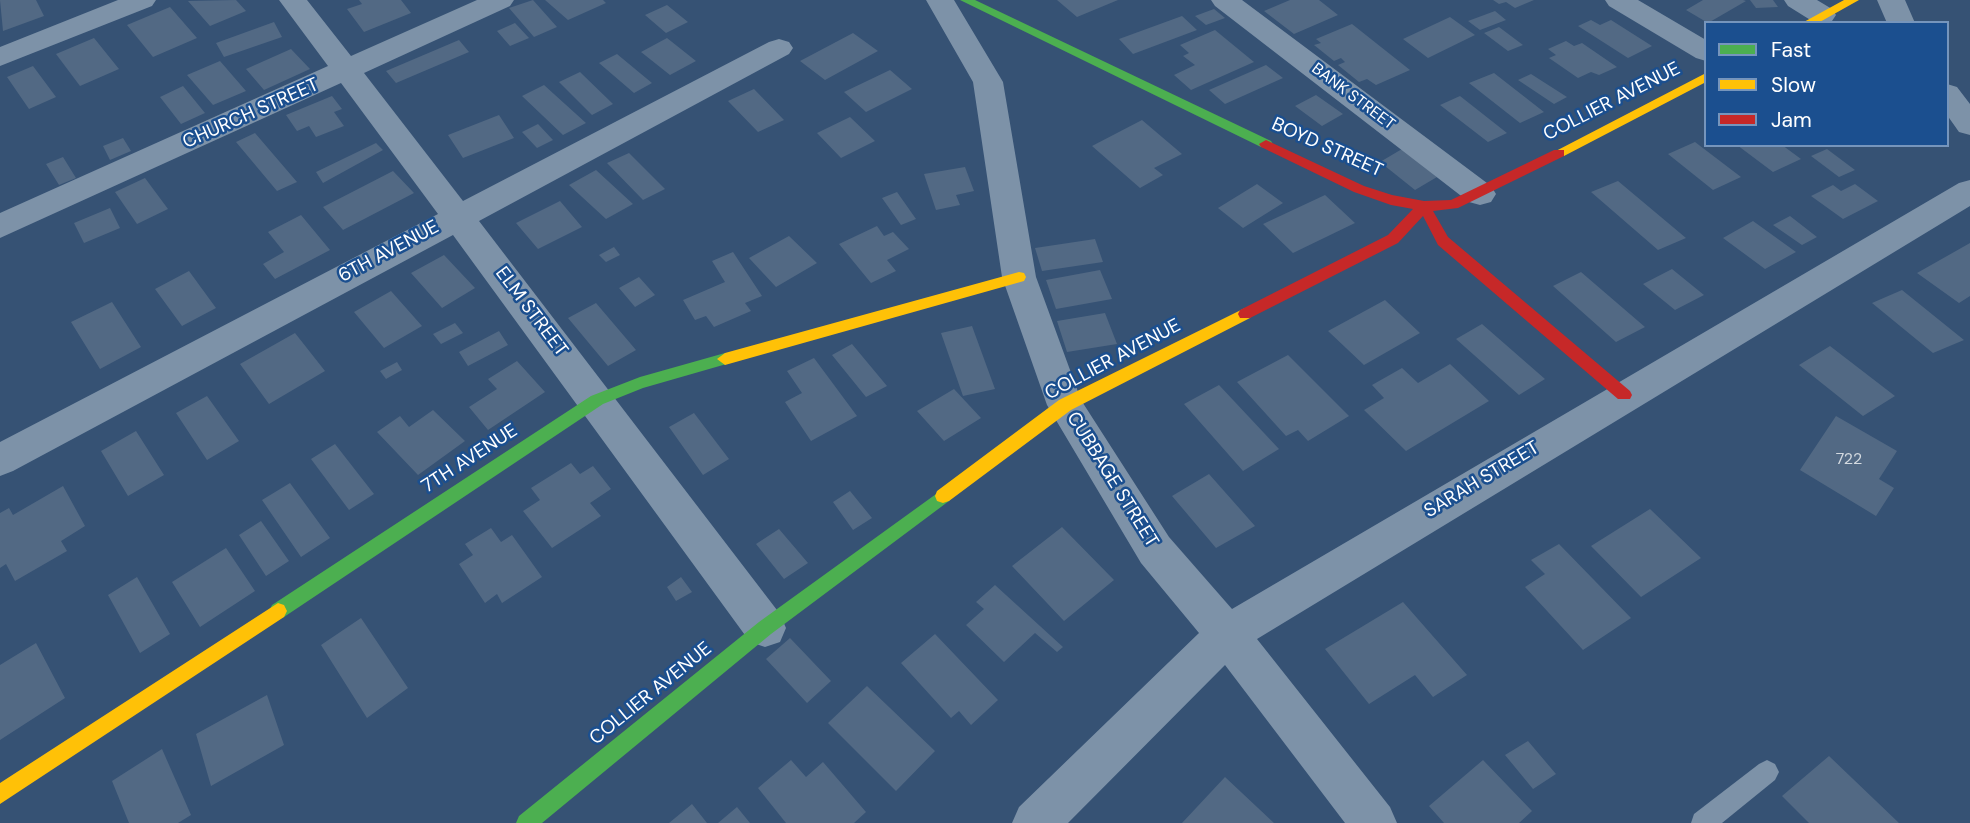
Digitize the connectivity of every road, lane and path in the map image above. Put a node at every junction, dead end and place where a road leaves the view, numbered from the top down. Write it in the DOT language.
graph roads {
  1 [pos="142,0"];
  2 [pos="293,0"];
  3 [pos="500,0"];
  4 [pos="940,0"];
  5 [pos="966,0"];
  6 [pos="1225,0"];
  7 [pos="1619,0"];
  8 [pos="1798,0"];
  9 [pos="1853,0"];
  10 [pos="1891,0"];
  11 [pos="1815,19"];
  12 [pos="1900,21"];
  13 [pos="779,48"];
  14 [pos="1704,51"];
  15 [pos="0,57"];
  16 [pos="347,71"];
  17 [pos="1704,78"];
  18 [pos="1949,97"];
  19 [pos="1970,125"];
  20 [pos="1970,191"];
  21 [pos="1480,194"];
  22 [pos="1424,206"];
  23 [pos="458,215"];
  24 [pos="0,226"];
  25 [pos="1019,277"];
  26 [pos="1624,395"];
  27 [pos="597,400"];
  28 [pos="1065,405"];
  29 [pos="0,460"];
  30 [pos="765,628"];
  31 [pos="1227,634"];
  32 [pos="1767,772"];
  33 [pos="0,794"];
  34 [pos="526,823"];
  35 [pos="1035,823"];
  36 [pos="1374,823"];
  37 [pos="1703,823"];
  1 -- 15 [label="street"];
  2 -- 16 [label="street, ELM STREET"];
  3 -- 16 [label="street, CHURCH STREET"];
  4 -- 25 [label="street, CUBBAGE STREET"];
  5 -- 22 [label="street, BOYD STREET"];
  6 -- 21 [label="street, BANK STREET"];
  7 -- 14 [label="street"];
  8 -- 11 [label="street"];
  9 -- 11 [label="street"];
  10 -- 12 [label="street"];
  13 -- 23 [label="street, 6TH AVENUE"];
  16 -- 23 [label="street, ELM STREET"];
  16 -- 24 [label="street, CHURCH STREET"];
  17 -- 21 [label="street, COLLIER AVENUE"];
  18 -- 19 [label="street"];
  20 -- 26 [label="street, SARAH STREET"];
  21 -- 22 [label="street, COLLIER AVENUE"];
  22 -- 26 [label="street"];
  22 -- 28 [label="street, COLLIER AVENUE"];
  23 -- 27 [label="street, ELM STREET"];
  23 -- 29 [label="street, 6TH AVENUE"];
  25 -- 27 [label="street, 7TH AVENUE"];
  25 -- 28 [label="street, CUBBAGE STREET"];
  26 -- 31 [label="street, SARAH STREET"];
  27 -- 30 [label="street, ELM STREET"];
  27 -- 33 [label="street, 7TH AVENUE"];
  28 -- 30 [label="street, COLLIER AVENUE"];
  28 -- 31 [label="street, CUBBAGE STREET"];
  30 -- 34 [label="street, COLLIER AVENUE"];
  31 -- 35 [label="street, SARAH STREET"];
  31 -- 36 [label="street, CUBBAGE STREET"];
  32 -- 37 [label="lane"];
}
